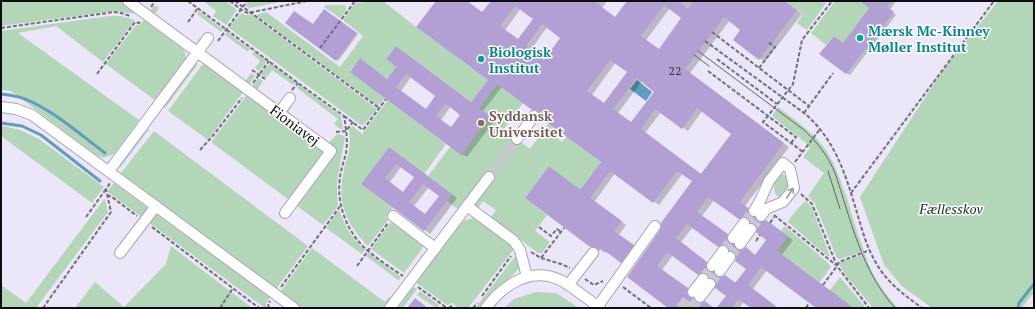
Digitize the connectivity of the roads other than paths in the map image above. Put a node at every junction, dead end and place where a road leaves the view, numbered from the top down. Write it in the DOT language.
graph roads {
  1 [pos="128,1"];
  2 [pos="212,40"];
  3 [pos="197,52"];
  4 [pos="290,98"];
  5 [pos="1,107"];
  6 [pos="279,113"];
  7 [pos="534,116"];
  8 [pos="517,139"];
  9 [pos="112,174"];
  10 [pos="489,176"];
  11 [pos="794,188"];
  12 [pos="156,206"];
  13 [pos="467,206"];
  14 [pos="285,213"];
  15 [pos="392,218"];
  16 [pos="655,226"];
  17 [pos="748,226"];
  18 [pos="737,241"];
  19 [pos="436,248"];
  20 [pos="120,253"];
  21 [pos="593,253"];
  22 [pos="727,254"];
  23 [pos="716,268"];
  24 [pos="528,277"];
  25 [pos="706,282"];
  26 [pos="568,285"];
  27 [pos="696,295"];
  28 [pos="599,307"];
  29 [pos="294,308"];
  30 [pos="390,308"];
  31 [pos="486,308"];
  1 -- 3 [label="street, Fioniavej"];
  2 -- 3 [label="street"];
  3 -- 6 [label="street, Fioniavej"];
  3 -- 9 [label="street"];
  4 -- 6 [label="street"];
  5 -- 9 [label="street"];
  6 -- 14 [label="street, Fioniavej"];
  7 -- 8 [label="street"];
  9 -- 12 [label="street"];
  10 -- 13 [label="street"];
  11 -- 11 [label="street, one-way"];
  12 -- 20 [label="street"];
  12 -- 29 [label="street"];
  13 -- 19 [label="street"];
  13 -- 24 [label="street"];
  15 -- 19 [label="street"];
  16 -- 28 [label="street"];
  17 -- 18 [label="street"];
  19 -- 30 [label="street"];
  21 -- 26 [label="street"];
  22 -- 23 [label="street"];
  24 -- 26 [label="street"];
  24 -- 31 [label="street"];
  25 -- 27 [label="street"];
  26 -- 28 [label="street"];
}
